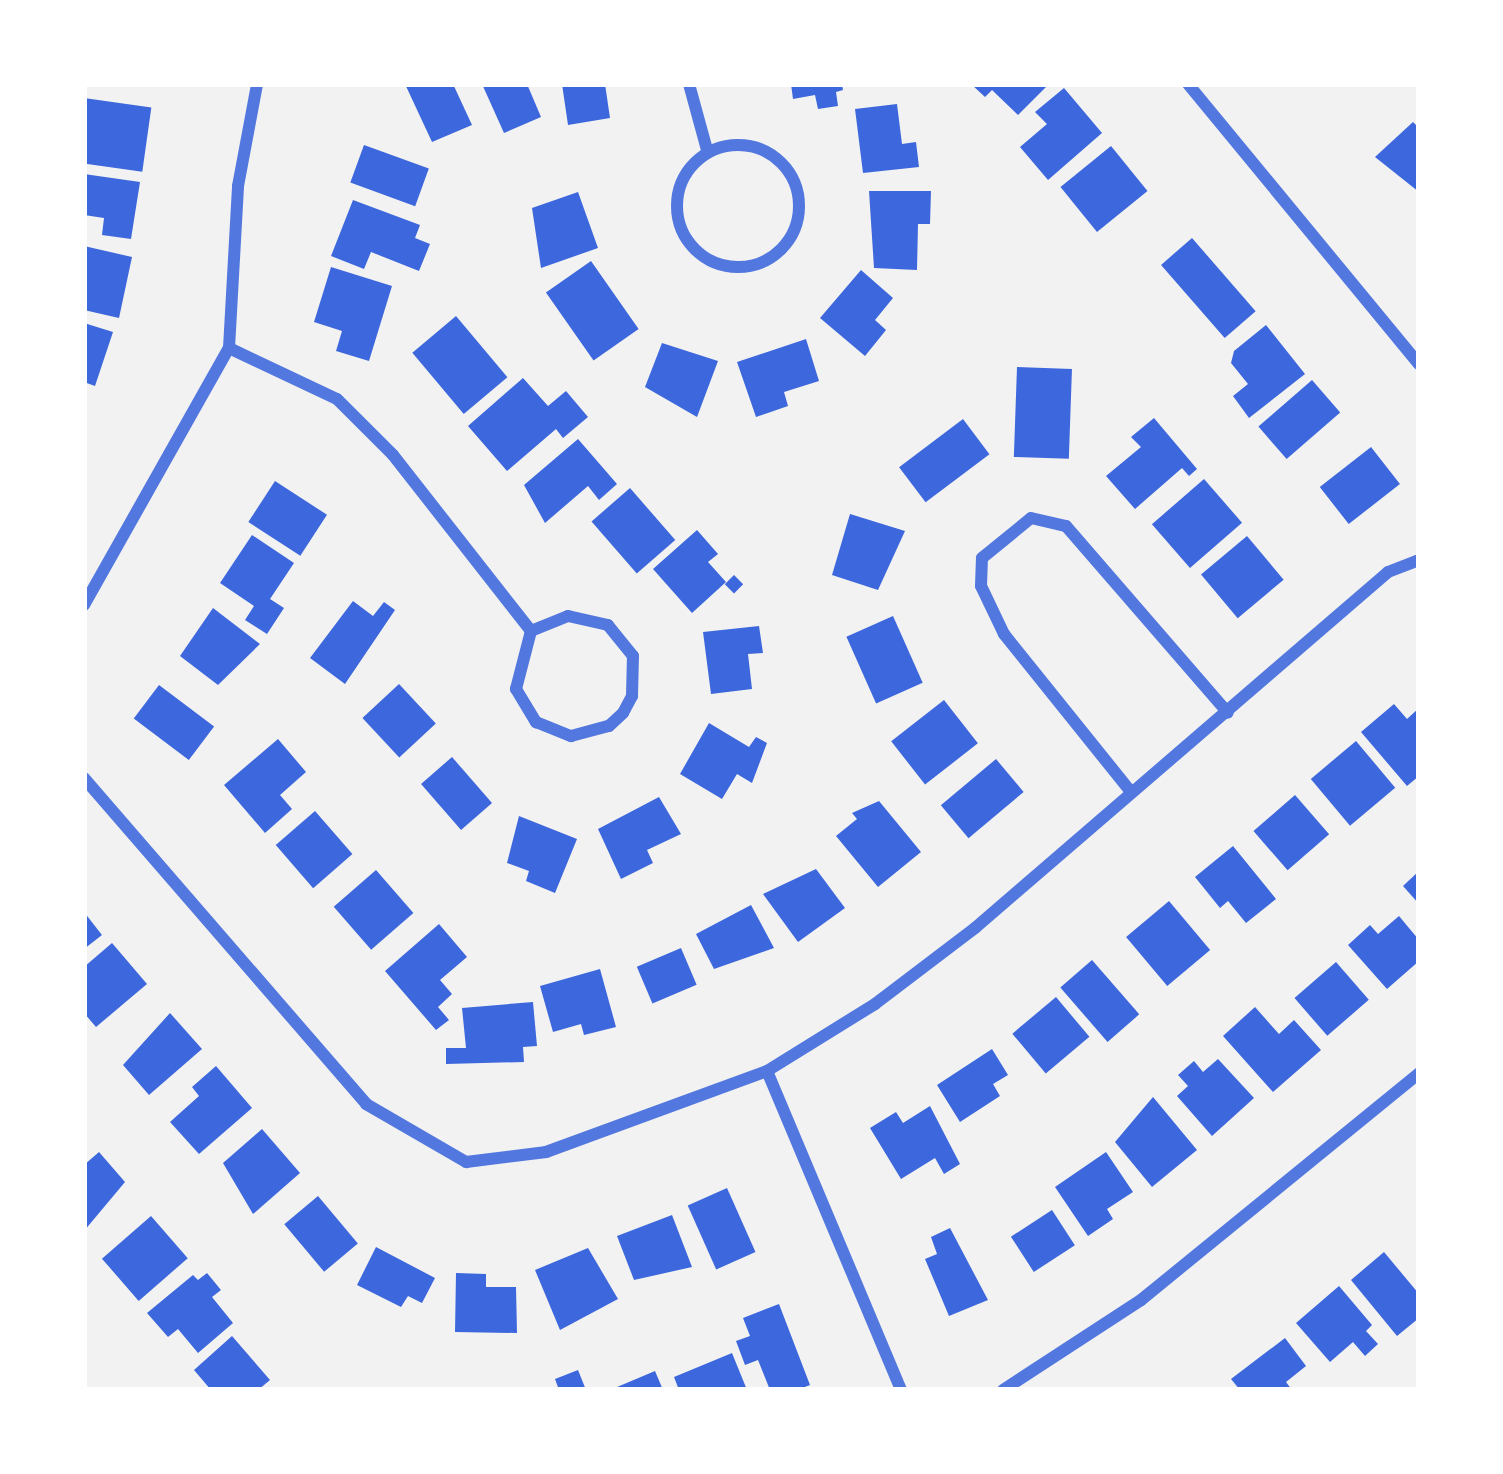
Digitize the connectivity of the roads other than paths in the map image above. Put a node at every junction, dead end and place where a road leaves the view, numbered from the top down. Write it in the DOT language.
graph roads {
  1 [pos="257,84"];
  2 [pos="689,84"];
  3 [pos="1188,84"];
  4 [pos="707,150"];
  5 [pos="229,348"];
  6 [pos="1419,364"];
  7 [pos="1419,560"];
  8 [pos="84,604"];
  9 [pos="530,631"];
  10 [pos="1228,713"];
  11 [pos="84,778"];
  12 [pos="1131,791"];
  13 [pos="767,1071"];
  14 [pos="1419,1072"];
  15 [pos="901,1390"];
  16 [pos="1004,1390"];
  1 -- 5 [label="street"];
  2 -- 4 [label="street"];
  3 -- 6 [label="street"];
  4 -- 4 [label="street"];
  5 -- 8 [label="street"];
  5 -- 9 [label="street"];
  7 -- 10 [label="street"];
  9 -- 9 [label="street"];
  10 -- 12 [label="street"];
  10 -- 12 [label="street"];
  11 -- 13 [label="street"];
  12 -- 13 [label="street"];
  13 -- 15 [label="street"];
  14 -- 16 [label="street"];
}
